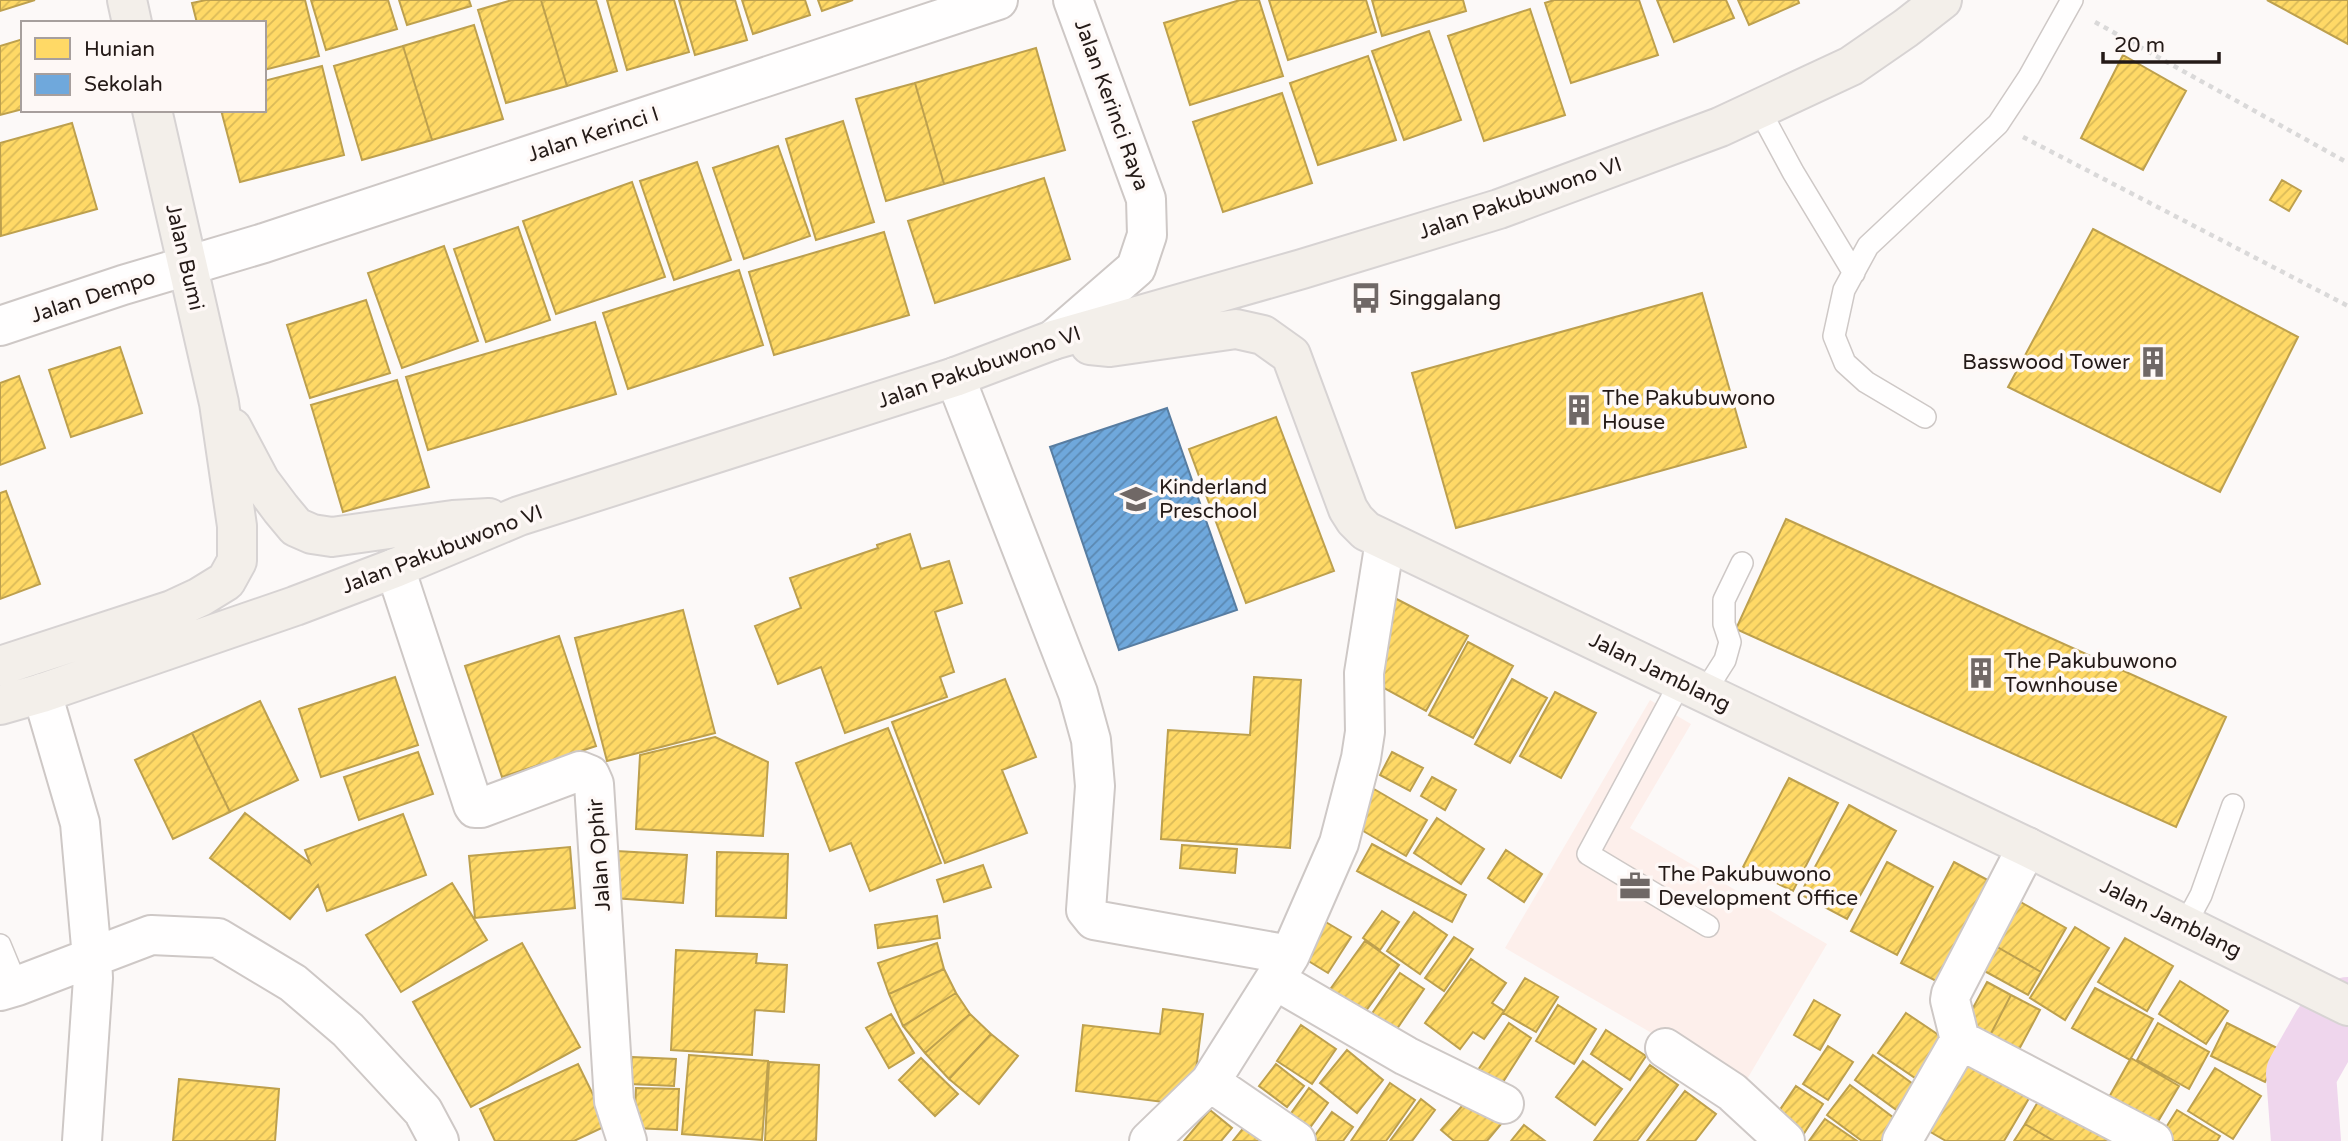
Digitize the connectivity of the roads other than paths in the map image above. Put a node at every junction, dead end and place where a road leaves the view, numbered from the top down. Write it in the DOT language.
graph roads {
  1 [pos="127,0"];
  2 [pos="998,0"];
  3 [pos="1073,0"];
  4 [pos="1942,0"];
  5 [pos="2070,4"];
  6 [pos="132,21"];
  7 [pos="1759,109"];
  8 [pos="152,112"];
  9 [pos="187,267"];
  10 [pos="1854,272"];
  11 [pos="0,326"];
  12 [pos="1053,340"];
  13 [pos="955,377"];
  14 [pos="219,403"];
  15 [pos="1924,417"];
  16 [pos="519,516"];
  17 [pos="1385,541"];
  18 [pos="1742,563"];
  19 [pos="395,568"];
  20 [pos="0,666"];
  21 [pos="1692,687"];
  22 [pos="42,693"];
  23 [pos="0,705"];
  24 [pos="2233,805"];
  25 [pos="2027,848"];
  26 [pos="2185,925"];
  27 [pos="1708,926"];
  28 [pos="0,945"];
  29 [pos="92,958"];
  30 [pos="1282,967"];
  31 [pos="8,988"];
  32 [pos="2332,997"];
  33 [pos="1960,1040"];
  34 [pos="1665,1048"];
  35 [pos="1210,1082"];
  36 [pos="1504,1104"];
  37 [pos="82,1141"];
  38 [pos="439,1141"];
  39 [pos="627,1141"];
  40 [pos="1149,1141"];
  41 [pos="1296,1141"];
  42 [pos="1785,1141"];
  43 [pos="1902,1141"];
  44 [pos="2153,1141"];
  1 -- 6 [label="main road"];
  2 -- 9 [label="street, Jalan Kerinci I"];
  3 -- 12 [label="street, Jalan Kerinci Raya"];
  4 -- 7 [label="main road, Jalan Pakubuwono VI"];
  5 -- 10 [label="lane"];
  7 -- 10 [label="lane"];
  7 -- 12 [label="main road, Jalan Pakubuwono VI"];
  8 -- 9 [label="main road, Jalan Bumi"];
  9 -- 11 [label="street, Jalan Dempo"];
  9 -- 14 [label="main road, Jalan Bumi"];
  10 -- 15 [label="lane"];
  12 -- 13 [label="main road, Jalan Pakubuwono VI"];
  12 -- 17 [label="main road, Jalan Jamblang"];
  13 -- 16 [label="main road, Jalan Pakubuwono VI"];
  13 -- 30 [label="street"];
  14 -- 16 [label="main road"];
  14 -- 20 [label="main road"];
  16 -- 19 [label="main road, Jalan Pakubuwono VI"];
  17 -- 21 [label="main road, Jalan Jamblang"];
  17 -- 30 [label="street"];
  18 -- 21 [label="lane"];
  19 -- 22 [label="main road, Jalan Pakubuwono VI"];
  19 -- 39 [label="street, Jalan Ophir"];
  21 -- 25 [label="main road, Jalan Jamblang"];
  21 -- 27 [label="lane"];
  22 -- 23 [label="main road, Jalan Pakubuwono VI"];
  22 -- 29 [label="street"];
  24 -- 26 [label="lane"];
  25 -- 26 [label="main road, Jalan Jamblang"];
  25 -- 33 [label="street"];
  26 -- 32 [label="main road, Jalan Jamblang"];
  28 -- 31 [label="lane"];
  29 -- 31 [label="street"];
  29 -- 37 [label="street"];
  29 -- 38 [label="street"];
  30 -- 35 [label="street"];
  30 -- 36 [label="street"];
  33 -- 43 [label="street"];
  33 -- 44 [label="street"];
  34 -- 42 [label="street"];
  35 -- 40 [label="street"];
  35 -- 41 [label="street"];
}
